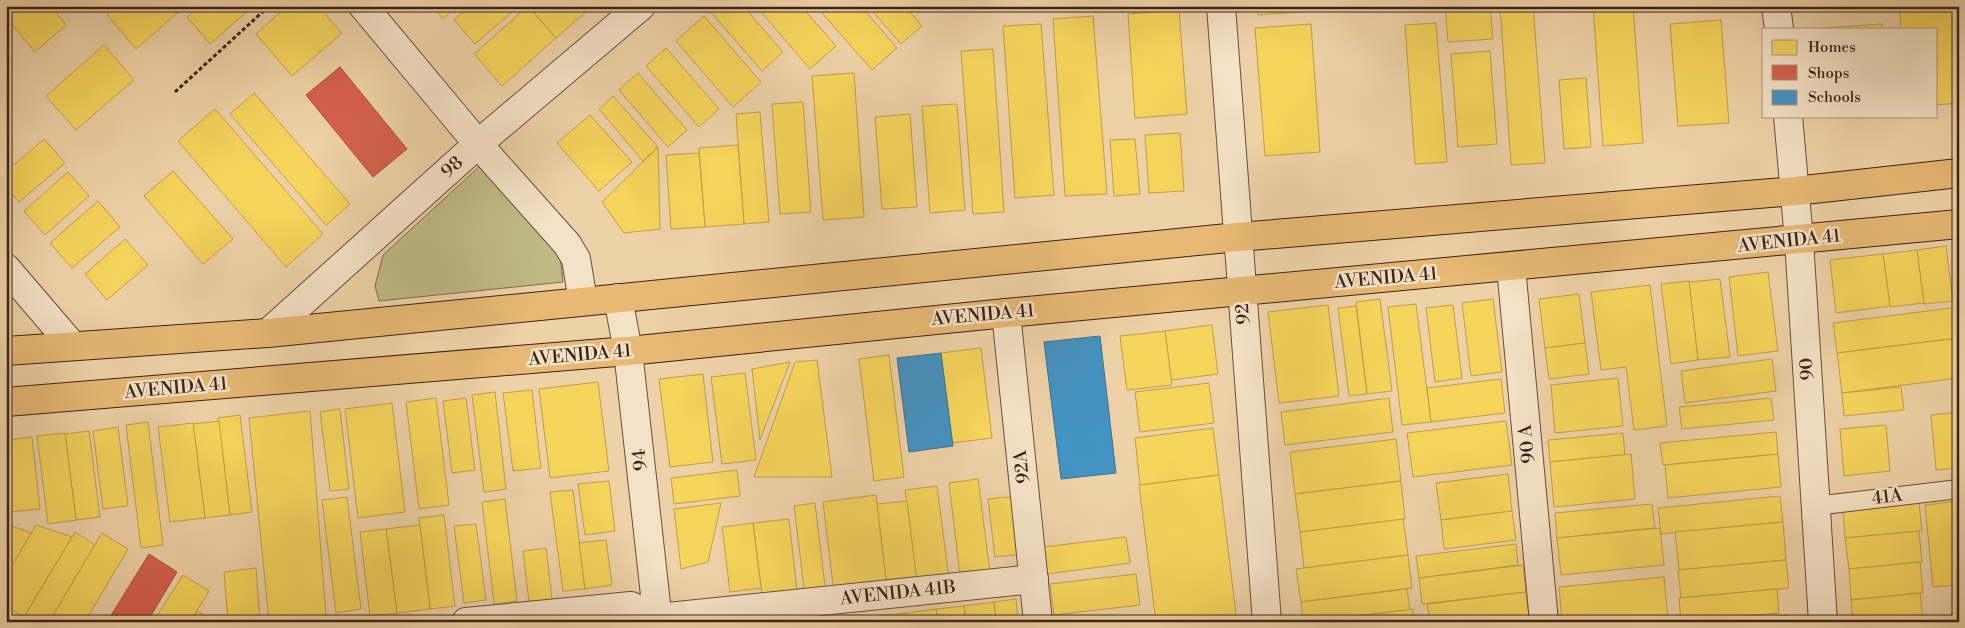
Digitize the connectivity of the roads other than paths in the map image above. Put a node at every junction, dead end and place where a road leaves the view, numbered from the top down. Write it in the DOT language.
graph roads {
  1 [pos="363,6"];
  2 [pos="641,6"];
  3 [pos="1221,6"];
  4 [pos="1776,6"];
  5 [pos="1778,28"];
  6 [pos="1788,118"];
  7 [pos="478,144"];
  8 [pos="1959,173"];
  9 [pos="1795,191"];
  10 [pos="1959,224"];
  11 [pos="1238,237"];
  12 [pos="1799,240"];
  13 [pos="1511,267"];
  14 [pos="6,268"];
  15 [pos="1241,291"];
  16 [pos="618,298"];
  17 [pos="583,302"];
  18 [pos="1006,313"];
  19 [pos="268,333"];
  20 [pos="72,344"];
  21 [pos="6,351"];
  22 [pos="628,351"];
  23 [pos="6,402"];
  24 [pos="1959,489"];
  25 [pos="1815,506"];
  26 [pos="1034,579"];
  27 [pos="658,620"];
  28 [pos="466,622"];
  29 [pos="1038,622"];
  30 [pos="1267,622"];
  31 [pos="1544,622"];
  32 [pos="1823,622"];
  1 -- 7 [label="street"];
  2 -- 7 [label="street, 98"];
  3 -- 11 [label="street, 92"];
  4 -- 5 [label="street"];
  6 -- 9 [label="street, 90"];
  7 -- 17 [label="street"];
  7 -- 19 [label="street, 98"];
  8 -- 9 [label="main road"];
  9 -- 11 [label="main road"];
  9 -- 12 [label="street, 90"];
  10 -- 12 [label="main road, AVENIDA 41"];
  11 -- 15 [label="street, 92"];
  11 -- 16 [label="main road"];
  12 -- 13 [label="main road, AVENIDA 41"];
  12 -- 25 [label="street, 90"];
  13 -- 15 [label="main road, AVENIDA 41"];
  13 -- 31 [label="street, 90 A"];
  14 -- 20 [label="street"];
  15 -- 18 [label="main road, AVENIDA 41"];
  15 -- 30 [label="street, 92"];
  16 -- 17 [label="main road"];
  16 -- 22 [label="street, 94"];
  17 -- 19 [label="main road"];
  18 -- 22 [label="main road, AVENIDA 41"];
  18 -- 26 [label="street, 92A"];
  19 -- 20 [label="main road"];
  20 -- 21 [label="main road"];
  22 -- 23 [label="main road, AVENIDA 41"];
  22 -- 27 [label="street, 94"];
  24 -- 25 [label="lane, 41A"];
  25 -- 32 [label="street, 90"];
  26 -- 27 [label="street, AVENIDA 41B"];
  26 -- 29 [label="street, 92A"];
  27 -- 28 [label="street, AVENIDA 41B"];
}
